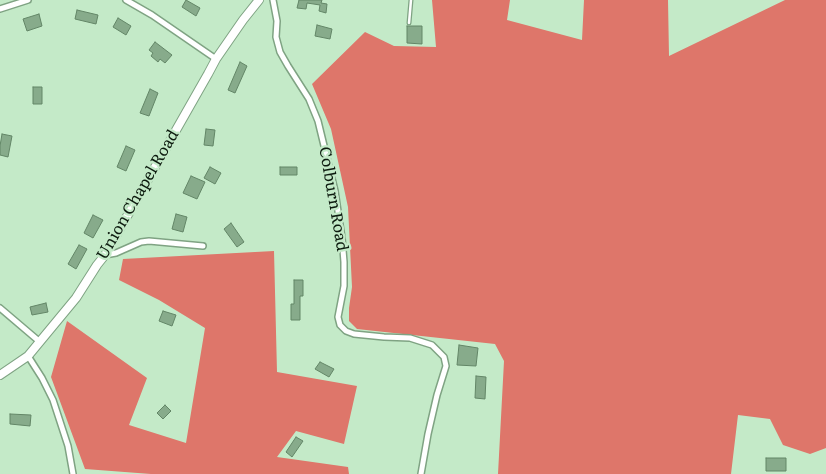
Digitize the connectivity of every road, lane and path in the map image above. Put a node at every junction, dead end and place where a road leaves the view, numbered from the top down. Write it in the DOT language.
graph roads {
  1 [pos="28,0"];
  2 [pos="126,0"];
  3 [pos="259,0"];
  4 [pos="273,0"];
  5 [pos="411,0"];
  6 [pos="0,9"];
  7 [pos="409,22"];
  8 [pos="216,59"];
  9 [pos="204,246"];
  10 [pos="104,256"];
  11 [pos="0,308"];
  12 [pos="40,342"];
  13 [pos="28,356"];
  14 [pos="0,375"];
  15 [pos="73,474"];
  16 [pos="421,474"];
  1 -- 6 [label="street"];
  2 -- 8 [label="street"];
  3 -- 8 [label="street, Union Chapel Road"];
  4 -- 16 [label="street, Colburn Road"];
  5 -- 7 [label="lane"];
  8 -- 10 [label="street, Union Chapel Road"];
  9 -- 10 [label="street"];
  10 -- 12 [label="street, Union Chapel Road"];
  11 -- 12 [label="street"];
  12 -- 13 [label="street, Union Chapel Road"];
  13 -- 14 [label="street, Union Chapel Road"];
  13 -- 15 [label="street"];
}
